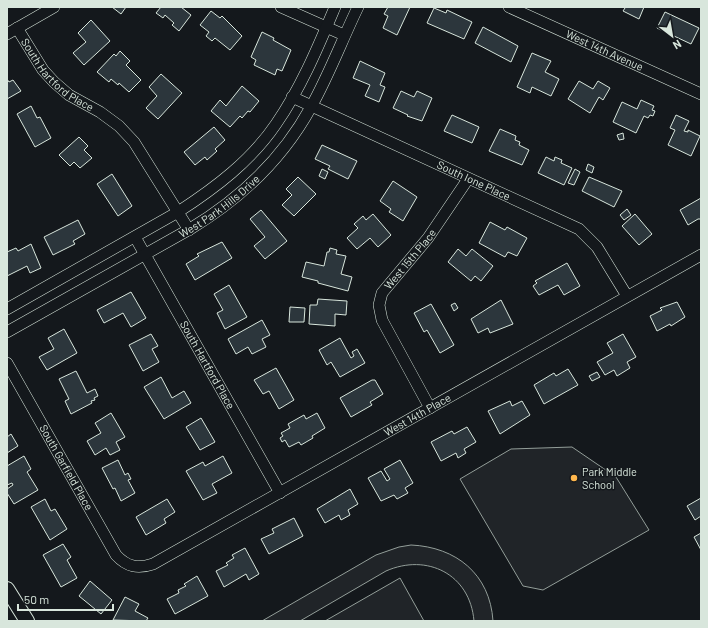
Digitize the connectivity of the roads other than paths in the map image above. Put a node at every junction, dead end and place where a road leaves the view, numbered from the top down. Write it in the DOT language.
graph roads {
  1 [pos="54,7"];
  2 [pos="281,7"];
  3 [pos="335,7"];
  4 [pos="358,7"];
  5 [pos="509,7"];
  6 [pos="17,28"];
  7 [pos="326,28"];
  8 [pos="7,34"];
  9 [pos="344,35"];
  10 [pos="701,94"];
  11 [pos="292,97"];
  12 [pos="312,106"];
  13 [pos="468,179"];
  14 [pos="178,212"];
  15 [pos="189,230"];
  16 [pos="135,237"];
  17 [pos="145,255"];
  18 [pos="701,255"];
  19 [pos="627,296"];
  20 [pos="7,309"];
  21 [pos="7,332"];
  22 [pos="7,363"];
  23 [pos="430,408"];
  24 [pos="280,493"];
  25 [pos="131,566"];
  26 [pos="7,588"];
  27 [pos="27,621"];
  1 -- 6 [label="street"];
  2 -- 7 [label="street"];
  3 -- 7 [label="street, West Park Hills Drive"];
  4 -- 9 [label="street, West Park Hills Drive"];
  5 -- 10 [label="street, West 14th Avenue"];
  6 -- 8 [label="street"];
  6 -- 14 [label="street, South Hartford Place"];
  7 -- 9 [label="street"];
  7 -- 11 [label="street, West Park Hills Drive"];
  9 -- 12 [label="street, West Park Hills Drive"];
  11 -- 12 [label="street, South Ione Place"];
  11 -- 14 [label="street, West Park Hills Drive"];
  12 -- 13 [label="street, South Ione Place"];
  12 -- 15 [label="street, West Park Hills Drive"];
  13 -- 19 [label="street, South Ione Place"];
  13 -- 23 [label="street, West 15th Place"];
  14 -- 15 [label="street, South Hartford Place"];
  14 -- 16 [label="street, West Park Hills Drive"];
  15 -- 17 [label="street, West Park Hills Drive"];
  16 -- 17 [label="street, South Hartford Place"];
  16 -- 20 [label="street, West Park Hills Drive"];
  17 -- 21 [label="street, West Park Hills Drive"];
  17 -- 24 [label="street, South Hartford Place"];
  18 -- 19 [label="street, West 14th Place"];
  19 -- 23 [label="street, West 14th Place"];
  22 -- 25 [label="street, South Garfield Place"];
  23 -- 24 [label="street, West 14th Place"];
  24 -- 25 [label="street, West 14th Place"];
  26 -- 27 [label="street"];
}
